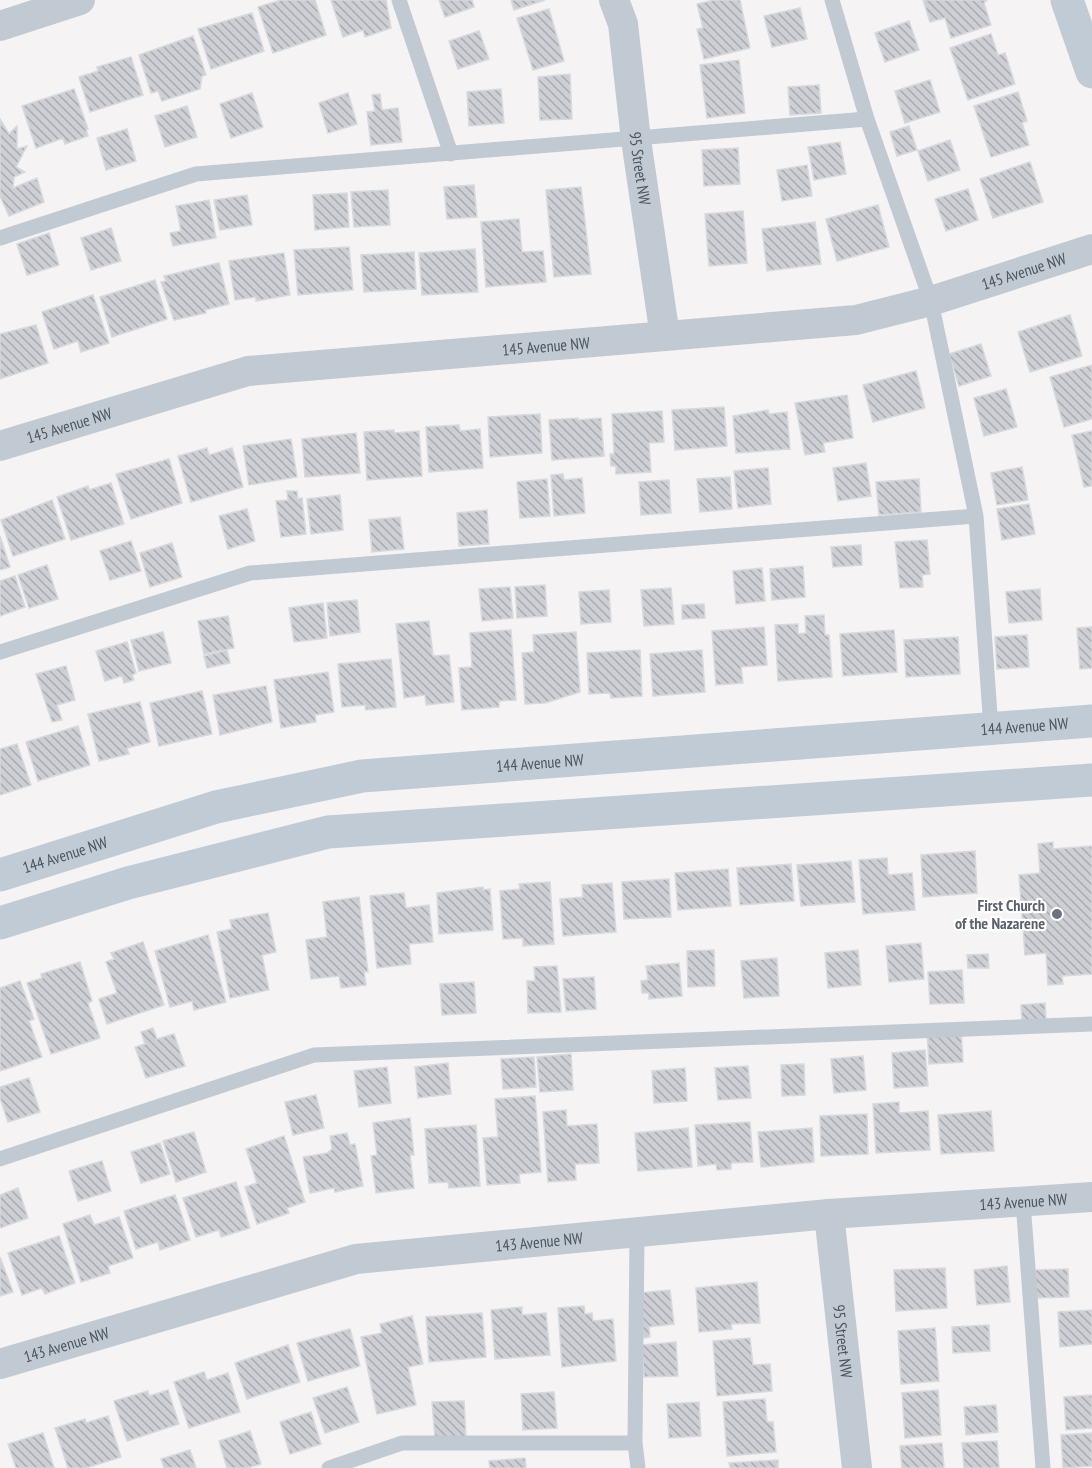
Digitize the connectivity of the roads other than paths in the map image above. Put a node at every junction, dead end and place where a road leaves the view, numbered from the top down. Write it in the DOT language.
graph roads {
  1 [pos="80,0"];
  2 [pos="399,0"];
  3 [pos="614,0"];
  4 [pos="832,0"];
  5 [pos="1067,0"];
  6 [pos="0,26"];
  7 [pos="1092,72"];
  8 [pos="867,119"];
  9 [pos="636,140"];
  10 [pos="451,154"];
  11 [pos="0,238"];
  12 [pos="1092,249"];
  13 [pos="931,301"];
  14 [pos="665,336"];
  15 [pos="0,447"];
  16 [pos="976,516"];
  17 [pos="0,652"];
  18 [pos="1092,721"];
  19 [pos="991,729"];
  20 [pos="1092,780"];
  21 [pos="0,875"];
  22 [pos="0,923"];
  23 [pos="1092,1024"];
  24 [pos="0,1159"];
  25 [pos="1092,1197"];
  26 [pos="1023,1202"];
  27 [pos="829,1214"];
  28 [pos="637,1233"];
  29 [pos="0,1364"];
  30 [pos="635,1443"];
  31 [pos="329,1468"];
  32 [pos="638,1468"];
  33 [pos="857,1468"];
  34 [pos="1043,1468"];
  1 -- 6 [label="street"];
  2 -- 10 [label="lane"];
  3 -- 9 [label="street, 95 Street NW"];
  4 -- 8 [label="lane"];
  5 -- 7 [label="street"];
  8 -- 9 [label="lane"];
  8 -- 13 [label="lane"];
  9 -- 10 [label="lane"];
  9 -- 14 [label="street, 95 Street NW"];
  10 -- 11 [label="lane"];
  12 -- 13 [label="street, 145 Avenue NW"];
  13 -- 14 [label="street, 145 Avenue NW"];
  13 -- 16 [label="lane"];
  14 -- 15 [label="street, 145 Avenue NW"];
  16 -- 17 [label="lane"];
  16 -- 19 [label="lane"];
  18 -- 19 [label="street, 144 Avenue NW"];
  19 -- 21 [label="street, 144 Avenue NW"];
  20 -- 22 [label="street"];
  23 -- 24 [label="lane"];
  25 -- 26 [label="street, 143 Avenue NW"];
  26 -- 27 [label="street, 143 Avenue NW"];
  26 -- 34 [label="lane"];
  27 -- 28 [label="street, 143 Avenue NW"];
  27 -- 33 [label="street, 95 Street NW"];
  28 -- 29 [label="street, 143 Avenue NW"];
  28 -- 30 [label="lane"];
  30 -- 31 [label="lane"];
  30 -- 32 [label="lane"];
}
